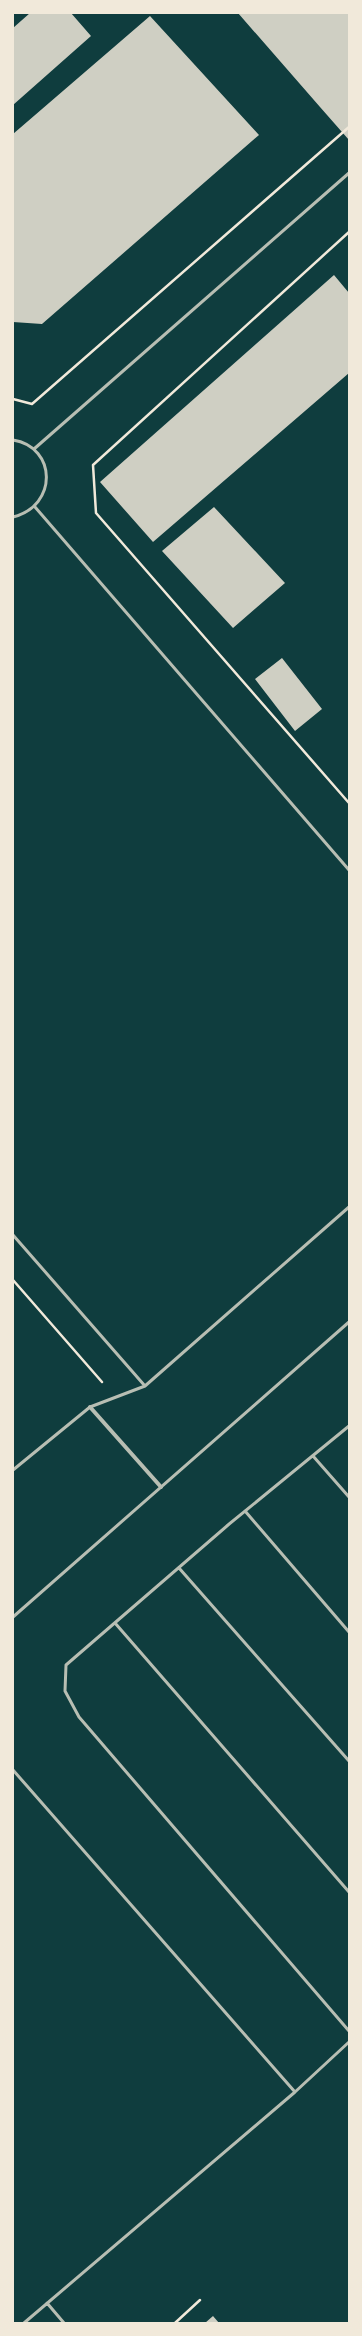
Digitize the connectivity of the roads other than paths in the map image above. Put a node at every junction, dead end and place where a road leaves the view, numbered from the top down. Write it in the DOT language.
graph roads {
  1 [pos="349,173"];
  2 [pos="13,440"];
  3 [pos="34,450"];
  4 [pos="35,507"];
  5 [pos="13,517"];
  6 [pos="349,870"];
  7 [pos="349,1207"];
  8 [pos="13,1235"];
  9 [pos="349,1322"];
  10 [pos="145,1386"];
  11 [pos="90,1407"];
  12 [pos="349,1426"];
  13 [pos="313,1456"];
  14 [pos="13,1470"];
  15 [pos="161,1486"];
  16 [pos="349,1497"];
  17 [pos="245,1512"];
  18 [pos="179,1568"];
  19 [pos="13,1617"];
  20 [pos="115,1623"];
  21 [pos="349,1632"];
  22 [pos="349,1761"];
  23 [pos="13,1770"];
  24 [pos="349,1892"];
  25 [pos="349,2031"];
  26 [pos="349,2042"];
  27 [pos="295,2092"];
  28 [pos="47,2303"];
  29 [pos="24,2323"];
  30 [pos="64,2323"];
  1 -- 3 [label="lane"];
  2 -- 3 [label="lane"];
  3 -- 4 [label="lane"];
  4 -- 5 [label="lane"];
  4 -- 6 [label="lane"];
  7 -- 10 [label="lane"];
  8 -- 10 [label="lane"];
  9 -- 15 [label="lane"];
  10 -- 11 [label="lane"];
  11 -- 14 [label="lane"];
  11 -- 15 [label="street"];
  12 -- 13 [label="lane"];
  13 -- 16 [label="lane"];
  13 -- 17 [label="lane"];
  15 -- 19 [label="lane"];
  17 -- 18 [label="lane"];
  17 -- 21 [label="lane"];
  18 -- 20 [label="lane"];
  18 -- 22 [label="lane"];
  20 -- 24 [label="lane"];
  20 -- 25 [label="lane"];
  23 -- 27 [label="lane"];
  26 -- 27 [label="lane"];
  27 -- 28 [label="lane"];
  28 -- 29 [label="lane"];
  28 -- 30 [label="lane"];
}
